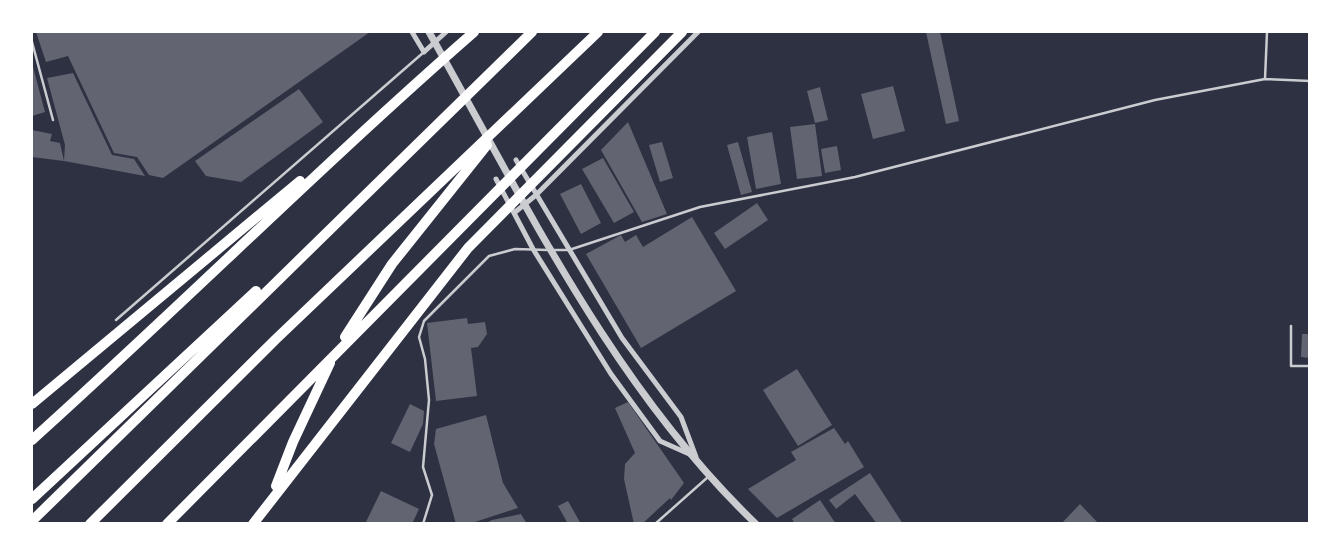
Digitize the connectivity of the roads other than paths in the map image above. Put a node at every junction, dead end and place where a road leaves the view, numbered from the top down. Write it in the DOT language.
graph roads {
  1 [pos="412,32"];
  2 [pos="429,32"];
  3 [pos="446,32"];
  4 [pos="474,32"];
  5 [pos="532,32"];
  6 [pos="598,32"];
  7 [pos="654,32"];
  8 [pos="682,32"];
  9 [pos="698,32"];
  10 [pos="1267,32"];
  11 [pos="438,34"];
  12 [pos="32,42"];
  13 [pos="424,52"];
  14 [pos="1265,79"];
  15 [pos="1310,81"];
  16 [pos="513,113"];
  17 [pos="53,120"];
  18 [pos="372,121"];
  19 [pos="400,159"];
  20 [pos="516,160"];
  21 [pos="496,179"];
  22 [pos="536,195"];
  23 [pos="514,213"];
  24 [pos="533,249"];
  25 [pos="569,250"];
  26 [pos="116,320"];
  27 [pos="1290,326"];
  28 [pos="1310,366"];
  29 [pos="32,404"];
  30 [pos="32,440"];
  31 [pos="696,457"];
  32 [pos="710,475"];
  33 [pos="32,499"];
  34 [pos="32,521"];
  35 [pos="90,523"];
  36 [pos="167,523"];
  37 [pos="253,523"];
  38 [pos="263,523"];
  39 [pos="423,523"];
  40 [pos="655,523"];
  41 [pos="756,523"];
  1 -- 13 [label="street"];
  2 -- 31 [label="street"];
  3 -- 11 [label="street"];
  4 -- 18 [label="highway"];
  5 -- 19 [label="highway"];
  6 -- 16 [label="highway"];
  7 -- 36 [label="highway"];
  8 -- 37 [label="highway"];
  9 -- 22 [label="street"];
  10 -- 14 [label="lane"];
  11 -- 13 [label="street"];
  12 -- 17 [label="lane"];
  13 -- 26 [label="lane"];
  14 -- 15 [label="lane"];
  14 -- 25 [label="lane"];
  16 -- 35 [label="highway"];
  16 -- 38 [label="highway"];
  18 -- 29 [label="highway"];
  18 -- 30 [label="highway"];
  19 -- 33 [label="highway"];
  19 -- 34 [label="highway"];
  20 -- 22 [label="street"];
  21 -- 23 [label="street"];
  22 -- 23 [label="street"];
  22 -- 25 [label="street"];
  23 -- 24 [label="street"];
  24 -- 25 [label="lane"];
  24 -- 31 [label="street"];
  24 -- 39 [label="lane"];
  25 -- 31 [label="street"];
  27 -- 28 [label="lane"];
  31 -- 32 [label="street"];
  32 -- 40 [label="lane"];
  32 -- 41 [label="street"];
}
